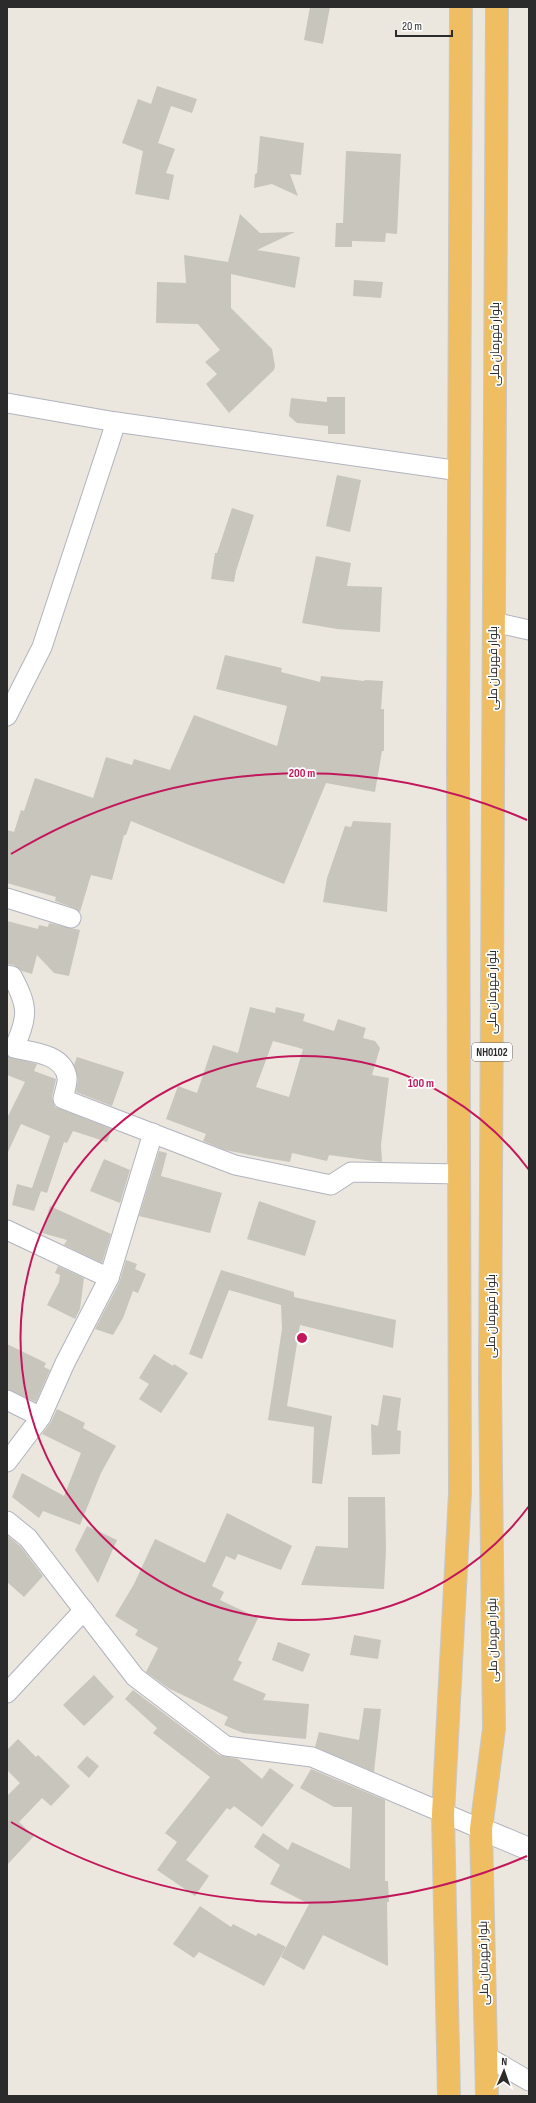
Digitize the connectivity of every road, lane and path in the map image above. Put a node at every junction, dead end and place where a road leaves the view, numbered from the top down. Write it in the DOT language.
graph roads {
  1 [pos="461,7"];
  2 [pos="497,7"];
  3 [pos="7,403"];
  4 [pos="116,422"];
  5 [pos="460,471"];
  6 [pos="493,622"];
  7 [pos="529,630"];
  8 [pos="7,716"];
  9 [pos="7,898"];
  10 [pos="71,918"];
  11 [pos="7,975"];
  12 [pos="153,1133"];
  13 [pos="460,1174"];
  14 [pos="7,1230"];
  15 [pos="108,1278"];
  16 [pos="7,1400"];
  17 [pos="41,1417"];
  18 [pos="7,1462"];
  19 [pos="7,1521"];
  20 [pos="84,1610"];
  21 [pos="7,1693"];
  22 [pos="443,1814"];
  23 [pos="481,1829"];
  24 [pos="529,1849"];
  25 [pos="486,2056"];
  26 [pos="529,2081"];
  27 [pos="449,2096"];
  28 [pos="488,2096"];
  1 -- 5 [label="highway, NH0102"];
  2 -- 6 [label="highway, بلوار قهرمان ملی / NH0102"];
  3 -- 4 [label="street"];
  4 -- 5 [label="street"];
  4 -- 8 [label="street"];
  5 -- 13 [label="highway, NH0102"];
  6 -- 7 [label="street"];
  6 -- 23 [label="highway, بلوار قهرمان ملی / NH0102"];
  9 -- 10 [label="street"];
  11 -- 12 [label="street"];
  12 -- 13 [label="street"];
  12 -- 15 [label="street"];
  13 -- 22 [label="highway, NH0102"];
  14 -- 15 [label="street"];
  15 -- 17 [label="street"];
  16 -- 17 [label="street"];
  17 -- 18 [label="street"];
  19 -- 20 [label="street"];
  20 -- 21 [label="street"];
  20 -- 22 [label="street"];
  22 -- 23 [label="street"];
  22 -- 27 [label="highway, NH0102"];
  23 -- 24 [label="street"];
  23 -- 25 [label="highway, بلوار قهرمان ملی / NH0102"];
  25 -- 26 [label="street"];
  25 -- 28 [label="highway, بلوار قهرمان ملی / NH0102"];
}
